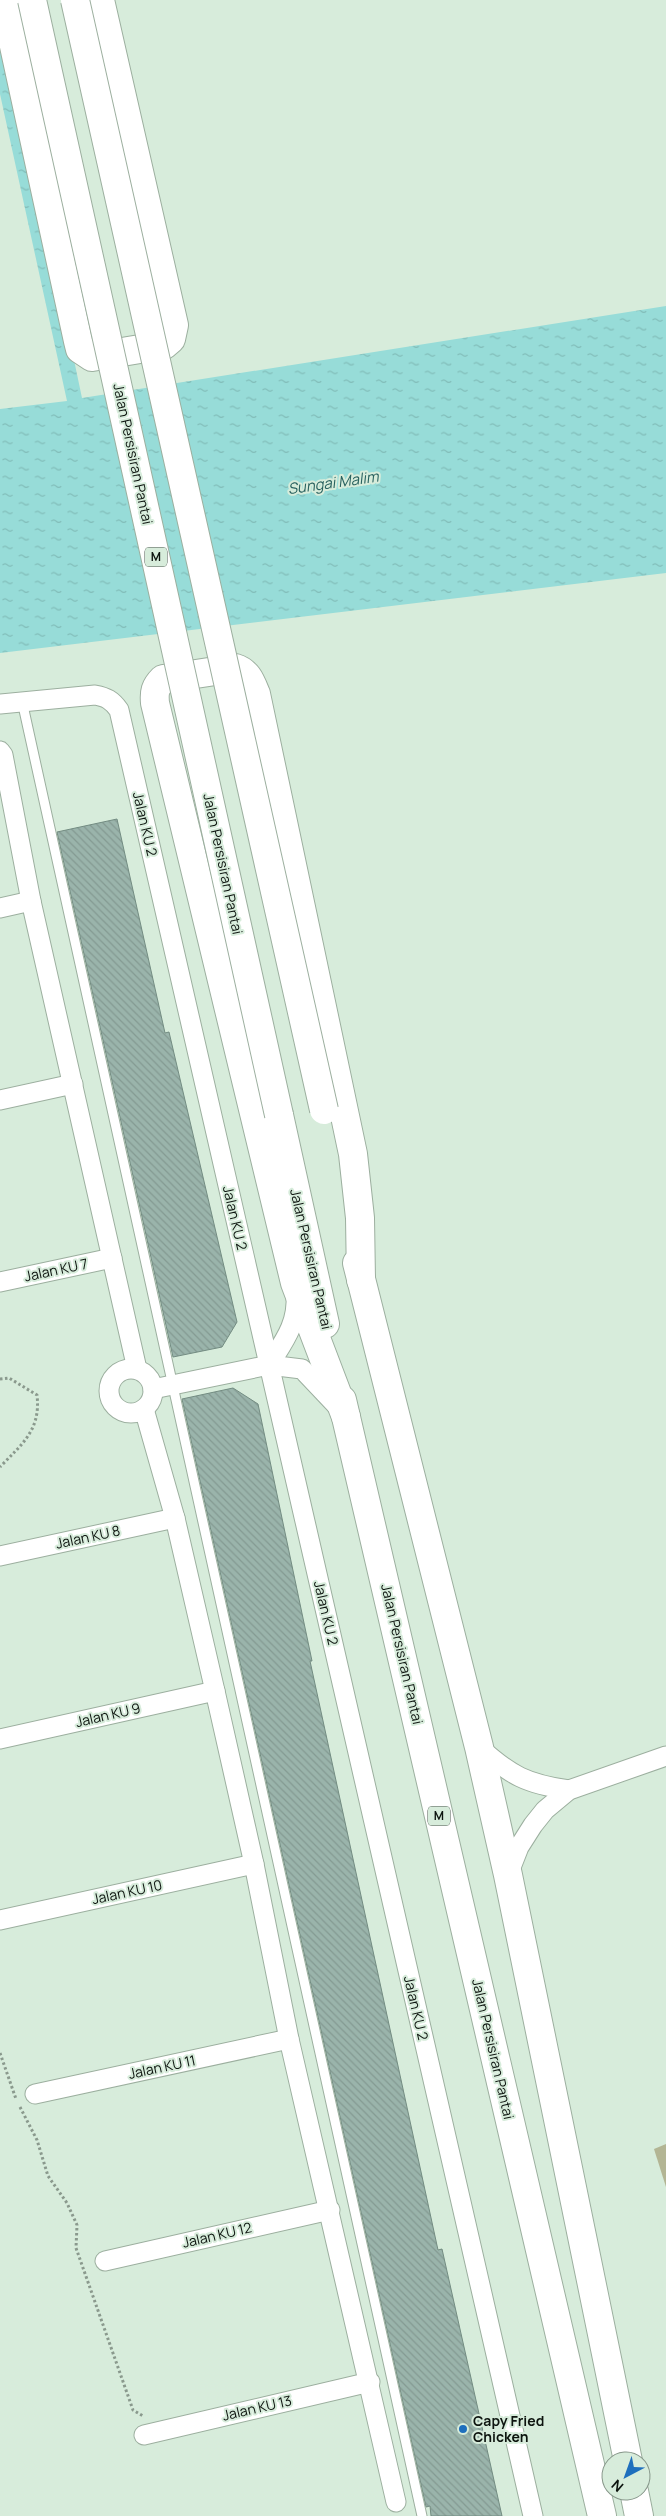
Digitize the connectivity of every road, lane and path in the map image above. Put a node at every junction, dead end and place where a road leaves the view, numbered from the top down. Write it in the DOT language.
graph roads {
  1 [pos="4,0"];
  2 [pos="32,0"];
  3 [pos="75,0"];
  4 [pos="100,0"];
  5 [pos="22,700"];
  6 [pos="0,704"];
  7 [pos="0,751"];
  8 [pos="31,901"];
  9 [pos="0,908"];
  10 [pos="72,1084"];
  11 [pos="0,1100"];
  12 [pos="112,1258"];
  13 [pos="361,1280"];
  14 [pos="0,1282"];
  15 [pos="295,1283"];
  16 [pos="269,1365"];
  17 [pos="136,1369"];
  18 [pos="0,1379"];
  19 [pos="173,1384"];
  20 [pos="153,1389"];
  21 [pos="144,1409"];
  22 [pos="346,1417"];
  23 [pos="0,1468"];
  24 [pos="175,1518"];
  25 [pos="0,1556"];
  26 [pos="215,1691"];
  27 [pos="0,1739"];
  28 [pos="479,1747"];
  29 [pos="666,1756"];
  30 [pos="569,1790"];
  31 [pos="254,1864"];
  32 [pos="508,1875"];
  33 [pos="0,1920"];
  34 [pos="289,2039"];
  35 [pos="0,2053"];
  36 [pos="35,2094"];
  37 [pos="330,2210"];
  38 [pos="105,2261"];
  39 [pos="370,2382"];
  40 [pos="164,2430"];
  41 [pos="144,2435"];
  42 [pos="626,2451"];
  43 [pos="636,2501"];
  44 [pos="396,2502"];
  45 [pos="422,2516"];
  46 [pos="533,2516"];
  47 [pos="602,2516"];
  48 [pos="639,2516"];
  1 -- 4 [label="main road"];
  2 -- 22 [label="main road, Jalan Persisiran Pantai / M, bridge"];
  3 -- 13 [label="main road, bridge"];
  5 -- 6 [label="street"];
  5 -- 16 [label="street, Jalan KU 2"];
  5 -- 19 [label="lane"];
  7 -- 8 [label="street"];
  8 -- 9 [label="street"];
  8 -- 10 [label="street"];
  10 -- 11 [label="street"];
  10 -- 12 [label="street"];
  12 -- 14 [label="street, Jalan KU 7"];
  12 -- 17 [label="street"];
  13 -- 15 [label="main road"];
  13 -- 28 [label="main road"];
  15 -- 16 [label="street"];
  15 -- 22 [label="main road"];
  16 -- 19 [label="street"];
  16 -- 22 [label="street"];
  16 -- 46 [label="street, Jalan KU 2"];
  17 -- 20 [label="street"];
  17 -- 21 [label="street"];
  18 -- 23 [label="path"];
  19 -- 20 [label="street"];
  19 -- 45 [label="lane"];
  20 -- 21 [label="street"];
  21 -- 24 [label="street"];
  22 -- 47 [label="main road, Jalan Persisiran Pantai / M"];
  24 -- 25 [label="street, Jalan KU 8"];
  24 -- 26 [label="street"];
  26 -- 27 [label="street, Jalan KU 9"];
  26 -- 31 [label="street"];
  28 -- 30 [label="street"];
  28 -- 32 [label="main road"];
  29 -- 30 [label="street"];
  30 -- 32 [label="street"];
  31 -- 33 [label="street, Jalan KU 10"];
  31 -- 34 [label="street"];
  32 -- 42 [label="main road"];
  34 -- 36 [label="street, Jalan KU 11"];
  34 -- 37 [label="street"];
  35 -- 40 [label="path"];
  37 -- 38 [label="street, Jalan KU 12"];
  37 -- 39 [label="street"];
  39 -- 40 [label="street, Jalan KU 13"];
  39 -- 44 [label="street"];
  40 -- 41 [label="street, Jalan KU 13"];
  43 -- 48 [label="main road"];
}
